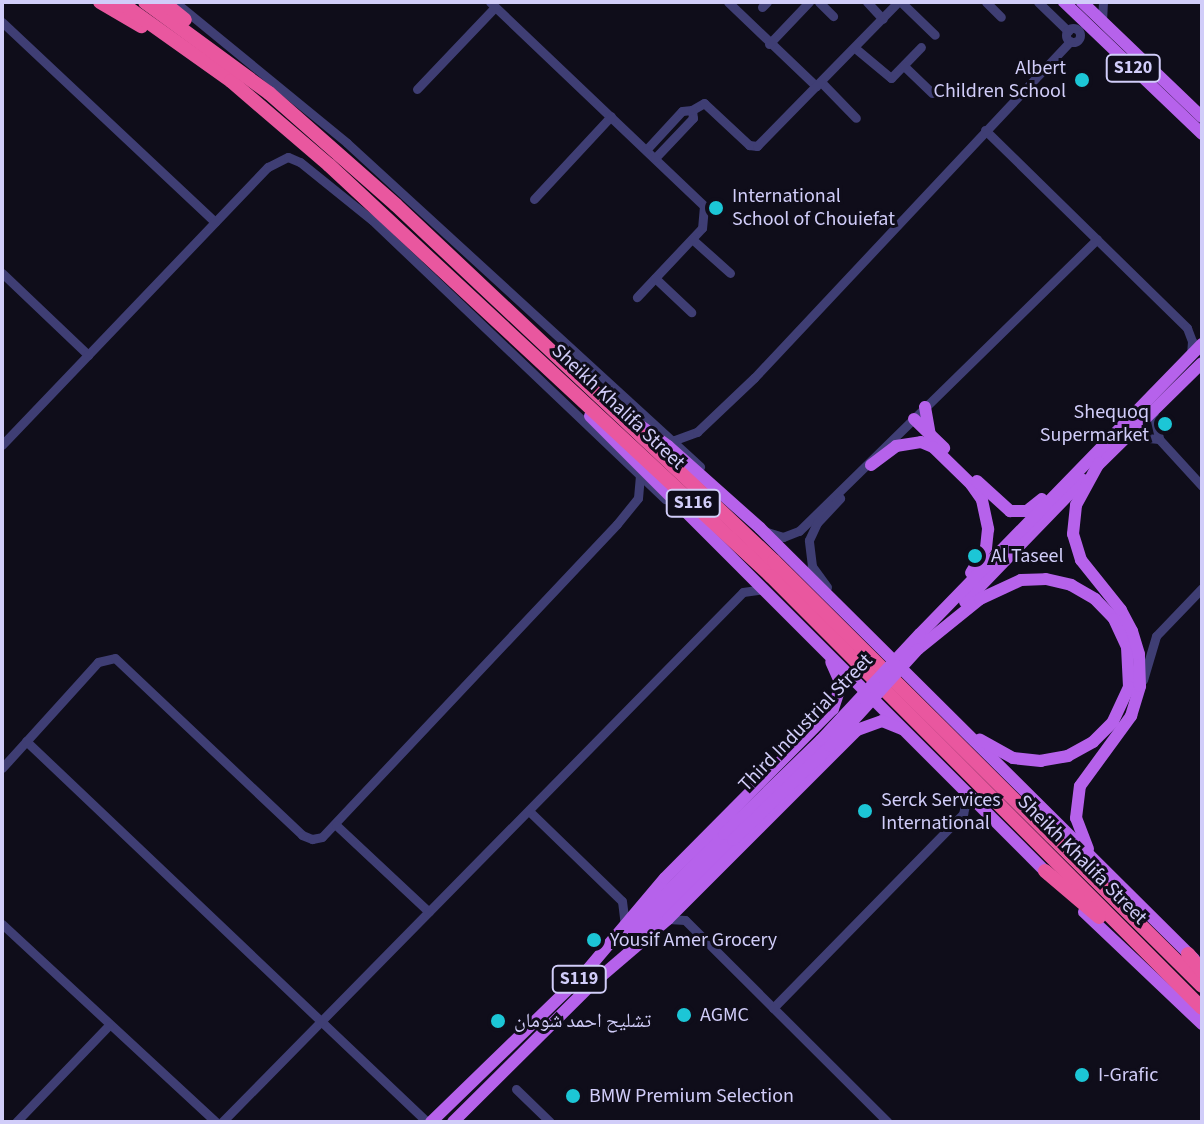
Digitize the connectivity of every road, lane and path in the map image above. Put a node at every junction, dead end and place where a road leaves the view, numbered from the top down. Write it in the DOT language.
graph roads {
  1 [pos="100,2"];
  2 [pos="120,2"];
  3 [pos="145,2"];
  4 [pos="175,2"];
  5 [pos="728,2"];
  6 [pos="809,2"];
  7 [pos="819,2"];
  8 [pos="867,2"];
  9 [pos="900,2"];
  10 [pos="986,2"];
  11 [pos="1038,2"];
  12 [pos="1064,2"];
  13 [pos="1103,2"];
  14 [pos="492,4"];
  15 [pos="1079,8"];
  16 [pos="161,15"];
  17 [pos="833,16"];
  18 [pos="1001,17"];
  19 [pos="883,19"];
  20 [pos="1102,21"];
  21 [pos="2,22"];
  22 [pos="935,35"];
  23 [pos="1073,35"];
  24 [pos="1100,36"];
  25 [pos="769,44"];
  26 [pos="921,47"];
  27 [pos="855,48"];
  28 [pos="199,57"];
  29 [pos="904,66"];
  30 [pos="819,84"];
  31 [pos="417,89"];
  32 [pos="932,93"];
  33 [pos="692,110"];
  34 [pos="611,116"];
  35 [pos="1202,117"];
  36 [pos="856,118"];
  37 [pos="666,129"];
  38 [pos="985,130"];
  39 [pos="1202,134"];
  40 [pos="674,137"];
  41 [pos="646,150"];
  42 [pos="655,158"];
  43 [pos="396,189"];
  44 [pos="534,199"];
  45 [pos="396,205"];
  46 [pos="215,222"];
  47 [pos="692,239"];
  48 [pos="1097,239"];
  49 [pos="2,273"];
  50 [pos="730,273"];
  51 [pos="655,278"];
  52 [pos="637,297"];
  53 [pos="467,309"];
  54 [pos="484,309"];
  55 [pos="691,312"];
  56 [pos="1187,328"];
  57 [pos="1202,332"];
  58 [pos="1202,344"];
  59 [pos="88,355"];
  60 [pos="1197,359"];
  61 [pos="578,396"];
  62 [pos="605,402"];
  63 [pos="925,407"];
  64 [pos="1153,412"];
  65 [pos="910,422"];
  66 [pos="697,432"];
  67 [pos="930,434"];
  68 [pos="1129,436"];
  69 [pos="1159,439"];
  70 [pos="672,441"];
  71 [pos="2,445"];
  72 [pos="690,457"];
  73 [pos="1099,463"];
  74 [pos="871,465"];
  75 [pos="640,476"];
  76 [pos="1068,483"];
  77 [pos="1202,486"];
  78 [pos="719,492"];
  79 [pos="659,493"];
  80 [pos="638,498"];
  81 [pos="681,508"];
  82 [pos="760,528"];
  83 [pos="742,567"];
  84 [pos="1202,588"];
  85 [pos="765,589"];
  86 [pos="743,592"];
  87 [pos="969,592"];
  88 [pos="838,603"];
  89 [pos="810,635"];
  90 [pos="1140,686"];
  91 [pos="960,728"];
  92 [pos="916,739"];
  93 [pos="26,741"];
  94 [pos="2,768"];
  95 [pos="968,793"];
  96 [pos="986,810"];
  97 [pos="529,811"];
  98 [pos="963,814"];
  99 [pos="336,825"];
  100 [pos="728,837"];
  101 [pos="1045,871"];
  102 [pos="1114,883"];
  103 [pos="645,900"];
  104 [pos="622,901"];
  105 [pos="686,901"];
  106 [pos="429,912"];
  107 [pos="668,919"];
  108 [pos="685,920"];
  109 [pos="625,924"];
  110 [pos="3,926"];
  111 [pos="1145,951"];
  112 [pos="1188,954"];
  113 [pos="1202,968"];
  114 [pos="588,969"];
  115 [pos="598,979"];
  116 [pos="1202,986"];
  117 [pos="773,1008"];
  118 [pos="1202,1008"];
  119 [pos="320,1020"];
  120 [pos="1202,1024"];
  121 [pos="109,1025"];
  122 [pos="516,1089"];
  123 [pos="16,1122"];
  124 [pos="216,1122"];
  125 [pos="222,1122"];
  126 [pos="429,1122"];
  127 [pos="453,1122"];
  128 [pos="550,1122"];
  129 [pos="888,1122"];
  1 -- 28 [label="highway"];
  2 -- 16 [label="highway, S116"];
  3 -- 16 [label="highway, S116"];
  4 -- 43 [label="street"];
  5 -- 25 [label="street"];
  6 -- 25 [label="street"];
  7 -- 17 [label="street"];
  8 -- 19 [label="street"];
  9 -- 19 [label="street"];
  9 -- 22 [label="street"];
  10 -- 18 [label="street"];
  11 -- 23 [label="street"];
  12 -- 15 [label="main road, S120"];
  13 -- 20 [label="street"];
  14 -- 31 [label="street"];
  14 -- 34 [label="street"];
  15 -- 20 [label="main road, S120"];
  15 -- 23 [label="street"];
  15 -- 24 [label="main road, S120"];
  16 -- 28 [label="highway, Sheikh Khalifa Street / S116"];
  16 -- 45 [label="highway, Sheikh Khalifa Street / S116"];
  19 -- 27 [label="street"];
  20 -- 35 [label="main road, S120"];
  21 -- 46 [label="street"];
  23 -- 24 [label="street"];
  23 -- 38 [label="street"];
  24 -- 39 [label="main road, S120"];
  25 -- 30 [label="street"];
  26 -- 29 [label="street"];
  27 -- 29 [label="street"];
  27 -- 30 [label="street"];
  28 -- 54 [label="highway, Sheikh Khalifa Street / S116"];
  29 -- 32 [label="street"];
  30 -- 33 [label="street"];
  30 -- 36 [label="street"];
  33 -- 37 [label="street"];
  33 -- 40 [label="street"];
  34 -- 41 [label="street"];
  34 -- 44 [label="street"];
  37 -- 40 [label="street"];
  37 -- 41 [label="street"];
  38 -- 48 [label="street"];
  38 -- 66 [label="street"];
  40 -- 42 [label="street"];
  41 -- 42 [label="street"];
  42 -- 47 [label="street"];
  43 -- 45 [label="highway"];
  43 -- 70 [label="street"];
  45 -- 62 [label="highway, Sheikh Khalifa Street / S116"];
  46 -- 53 [label="street"];
  46 -- 59 [label="street"];
  47 -- 50 [label="street"];
  47 -- 51 [label="street"];
  48 -- 56 [label="street"];
  48 -- 63 [label="street"];
  49 -- 59 [label="street"];
  51 -- 52 [label="street"];
  51 -- 55 [label="street"];
  53 -- 54 [label="highway"];
  53 -- 75 [label="street"];
  54 -- 61 [label="highway, Sheikh Khalifa Street / S116"];
  56 -- 57 [label="street"];
  56 -- 60 [label="street"];
  58 -- 60 [label="main road, Third Industrial Street / S119"];
  59 -- 71 [label="street"];
  60 -- 64 [label="main road, Third Industrial Street / S119"];
  60 -- 76 [label="main road, Third Industrial Street / S119"];
  61 -- 81 [label="main road"];
  61 -- 111 [label="highway, Sheikh Khalifa Street / S116"];
  62 -- 78 [label="main road"];
  62 -- 116 [label="highway, Sheikh Khalifa Street / S116"];
  63 -- 65 [label="street"];
  63 -- 67 [label="main road"];
  64 -- 68 [label="main road, Third Industrial Street / S119"];
  64 -- 69 [label="street"];
  65 -- 67 [label="main road"];
  65 -- 74 [label="street"];
  65 -- 82 [label="street"];
  66 -- 70 [label="street"];
  66 -- 72 [label="street"];
  67 -- 76 [label="main road"];
  68 -- 69 [label="street"];
  68 -- 73 [label="main road, Third Industrial Street / S119"];
  69 -- 77 [label="street"];
  70 -- 72 [label="street"];
  72 -- 78 [label="street"];
  73 -- 87 [label="main road, Third Industrial Street / S119"];
  73 -- 90 [label="main road"];
  74 -- 87 [label="main road"];
  74 -- 88 [label="street"];
  75 -- 79 [label="street"];
  75 -- 80 [label="street"];
  76 -- 87 [label="main road, Third Industrial Street / S119"];
  78 -- 82 [label="main road"];
  79 -- 80 [label="street"];
  79 -- 81 [label="street"];
  80 -- 99 [label="street"];
  81 -- 83 [label="main road"];
  82 -- 88 [label="main road"];
  83 -- 85 [label="main road"];
  83 -- 86 [label="street"];
  84 -- 90 [label="street"];
  85 -- 86 [label="street"];
  85 -- 89 [label="main road"];
  86 -- 97 [label="street"];
  87 -- 91 [label="main road"];
  87 -- 100 [label="main road, Third Industrial Street / S119, bridge"];
  87 -- 100 [label="main road, Third Industrial Street / S119, bridge"];
  88 -- 91 [label="main road"];
  89 -- 92 [label="main road"];
  89 -- 103 [label="main road"];
  90 -- 102 [label="main road"];
  91 -- 102 [label="main road"];
  92 -- 95 [label="main road"];
  92 -- 105 [label="main road"];
  93 -- 94 [label="street"];
  93 -- 99 [label="street"];
  93 -- 119 [label="street"];
  95 -- 96 [label="main road"];
  95 -- 98 [label="street"];
  96 -- 98 [label="street"];
  96 -- 101 [label="main road"];
  97 -- 104 [label="street"];
  97 -- 106 [label="street"];
  98 -- 117 [label="street"];
  99 -- 106 [label="street"];
  100 -- 114 [label="main road, Third Industrial Street / S119"];
  100 -- 115 [label="main road, Third Industrial Street / S119"];
  101 -- 111 [label="highway"];
  101 -- 120 [label="main road"];
  102 -- 112 [label="main road"];
  103 -- 104 [label="street"];
  103 -- 109 [label="main road"];
  104 -- 109 [label="street"];
  105 -- 107 [label="main road"];
  105 -- 108 [label="street"];
  106 -- 119 [label="street"];
  107 -- 108 [label="street"];
  107 -- 115 [label="main road"];
  108 -- 117 [label="street"];
  109 -- 114 [label="main road"];
  110 -- 121 [label="street"];
  111 -- 118 [label="highway, Sheikh Khalifa Street / S116"];
  112 -- 113 [label="highway"];
  114 -- 126 [label="main road, Third Industrial Street / S119"];
  115 -- 127 [label="main road, Third Industrial Street / S119"];
  117 -- 129 [label="street"];
  119 -- 125 [label="street"];
  119 -- 126 [label="street"];
  121 -- 123 [label="street"];
  121 -- 124 [label="street"];
  122 -- 128 [label="street"];
}
